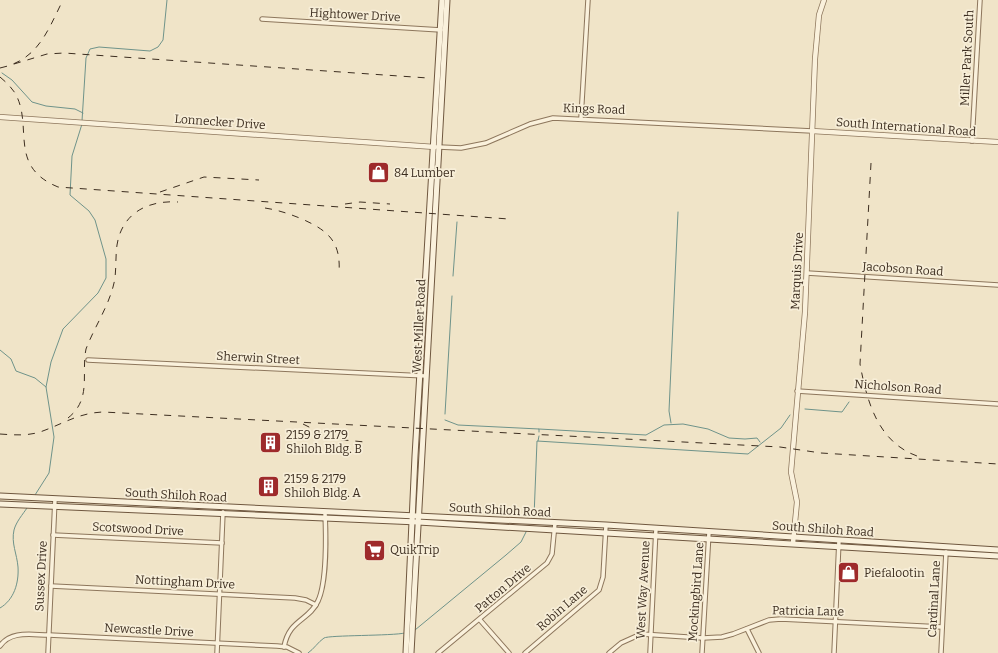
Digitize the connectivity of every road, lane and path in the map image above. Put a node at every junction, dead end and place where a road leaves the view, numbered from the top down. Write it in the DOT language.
graph roads {
  1 [pos="442,0"];
  2 [pos="448,0"];
  3 [pos="588,0"];
  4 [pos="824,0"];
  5 [pos="980,0"];
  6 [pos="262,19"];
  7 [pos="443,30"];
  8 [pos="0,117"];
  9 [pos="581,118"];
  10 [pos="812,131"];
  11 [pos="972,141"];
  12 [pos="998,142"];
  13 [pos="433,147"];
  14 [pos="439,147"];
  15 [pos="807,273"];
  16 [pos="998,285"];
  17 [pos="88,360"];
  18 [pos="420,375"];
  19 [pos="426,376"];
  20 [pos="797,391"];
  21 [pos="998,404"];
  22 [pos="0,496"];
  23 [pos="55,500"];
  24 [pos="0,504"];
  25 [pos="55,507"];
  26 [pos="223,507"];
  27 [pos="222,514"];
  28 [pos="325,515"];
  29 [pos="412,519"];
  30 [pos="419,519"];
  31 [pos="555,523"];
  32 [pos="606,525"];
  33 [pos="656,528"];
  34 [pos="555,529"];
  35 [pos="605,532"];
  36 [pos="709,532"];
  37 [pos="53,535"];
  38 [pos="656,535"];
  39 [pos="794,537"];
  40 [pos="709,538"];
  41 [pos="839,540"];
  42 [pos="222,543"];
  43 [pos="794,544"];
  44 [pos="839,546"];
  45 [pos="947,550"];
  46 [pos="998,550"];
  47 [pos="998,556"];
  48 [pos="51,586"];
  49 [pos="220,594"];
  50 [pos="316,605"];
  51 [pos="480,620"];
  52 [pos="835,621"];
  53 [pos="942,627"];
  54 [pos="747,629"];
  55 [pos="651,634"];
  56 [pos="49,635"];
  57 [pos="703,638"];
  58 [pos="217,643"];
  59 [pos="0,646"];
  60 [pos="284,647"];
  61 [pos="48,653"];
  62 [pos="217,653"];
  63 [pos="299,653"];
  64 [pos="406,653"];
  65 [pos="411,653"];
  66 [pos="438,653"];
  67 [pos="509,653"];
  68 [pos="525,653"];
  69 [pos="609,653"];
  70 [pos="650,653"];
  71 [pos="702,653"];
  72 [pos="759,653"];
  73 [pos="834,653"];
  74 [pos="941,653"];
  1 -- 7 [label="main road, West Miller Road"];
  2 -- 7 [label="main road, West Miller Road"];
  3 -- 9 [label="street"];
  4 -- 10 [label="street, Marquis Drive"];
  5 -- 11 [label="street, Miller Park South"];
  6 -- 7 [label="street, Hightower Drive"];
  7 -- 13 [label="main road, West Miller Road"];
  7 -- 14 [label="main road, West Miller Road"];
  8 -- 13 [label="street, Lonnecker Drive"];
  9 -- 10 [label="street, Kings Road"];
  9 -- 14 [label="street, Kings Road"];
  10 -- 11 [label="street, South International Road"];
  10 -- 15 [label="street, Marquis Drive"];
  11 -- 12 [label="street, South International Road"];
  13 -- 14 [label="street, Lonnecker Drive"];
  13 -- 18 [label="main road, West Miller Road"];
  14 -- 19 [label="main road, West Miller Road"];
  15 -- 16 [label="street, Jacobson Road"];
  15 -- 20 [label="street, Marquis Drive"];
  17 -- 18 [label="street, Sherwin Street"];
  18 -- 19 [label="street, Sherwin Street"];
  18 -- 29 [label="main road, West Miller Road"];
  19 -- 30 [label="main road, West Miller Road"];
  20 -- 21 [label="street, Nicholson Road"];
  20 -- 39 [label="street, Marquis Drive"];
  22 -- 23 [label="main road, South Shiloh Road"];
  23 -- 25 [label="street, Sussex Drive"];
  23 -- 26 [label="main road, South Shiloh Road"];
  24 -- 25 [label="main road, South Shiloh Road"];
  25 -- 27 [label="main road, South Shiloh Road"];
  25 -- 37 [label="street, Sussex Drive"];
  26 -- 27 [label="street"];
  26 -- 28 [label="main road, South Shiloh Road"];
  27 -- 28 [label="main road, South Shiloh Road"];
  27 -- 42 [label="street"];
  28 -- 29 [label="main road, South Shiloh Road"];
  28 -- 50 [label="street"];
  29 -- 30 [label="main road, South Shiloh Road"];
  29 -- 64 [label="main road"];
  30 -- 31 [label="main road, South Shiloh Road"];
  30 -- 34 [label="main road, South Shiloh Road"];
  30 -- 65 [label="main road, West Miller Road"];
  31 -- 32 [label="main road, South Shiloh Road"];
  31 -- 34 [label="street, Patton Drive"];
  32 -- 33 [label="main road, South Shiloh Road"];
  32 -- 35 [label="street, Robin Lane"];
  33 -- 36 [label="main road, South Shiloh Road"];
  33 -- 38 [label="street, West Way Avenue"];
  34 -- 35 [label="main road, South Shiloh Road"];
  34 -- 51 [label="street, Patton Drive"];
  35 -- 38 [label="main road, South Shiloh Road"];
  35 -- 68 [label="street, Robin Lane"];
  36 -- 39 [label="main road, South Shiloh Road"];
  36 -- 40 [label="street, Mockingbird Lane"];
  37 -- 42 [label="street, Scotswood Drive"];
  37 -- 48 [label="street, Sussex Drive"];
  38 -- 40 [label="main road, South Shiloh Road"];
  38 -- 55 [label="street, West Way Avenue"];
  39 -- 41 [label="main road, South Shiloh Road"];
  39 -- 43 [label="street, Marquis Drive"];
  40 -- 43 [label="main road, South Shiloh Road"];
  40 -- 57 [label="street, Mockingbird Lane"];
  41 -- 44 [label="street"];
  41 -- 45 [label="main road, South Shiloh Road"];
  42 -- 49 [label="street"];
  43 -- 44 [label="main road, South Shiloh Road"];
  44 -- 45 [label="main road, South Shiloh Road"];
  44 -- 52 [label="street"];
  45 -- 46 [label="main road, South Shiloh Road"];
  45 -- 47 [label="main road, South Shiloh Road"];
  45 -- 53 [label="street, Cardinal Lane"];
  48 -- 49 [label="street, Nottingham Drive"];
  48 -- 56 [label="street, Sussex Drive"];
  49 -- 50 [label="street, Nottingham Drive"];
  49 -- 58 [label="street"];
  50 -- 60 [label="street"];
  51 -- 66 [label="street, Patton Drive"];
  51 -- 67 [label="street"];
  52 -- 53 [label="street, Patricia Lane"];
  52 -- 54 [label="street, Patricia Lane"];
  52 -- 73 [label="street"];
  53 -- 74 [label="street, Cardinal Lane"];
  54 -- 57 [label="street, Patricia Lane"];
  54 -- 72 [label="street"];
  55 -- 57 [label="street, Patricia Lane"];
  55 -- 69 [label="street, Patricia Lane"];
  55 -- 70 [label="street, West Way Avenue"];
  56 -- 58 [label="street, Newcastle Drive"];
  56 -- 59 [label="street, Newcastle Drive"];
  56 -- 61 [label="street, Sussex Drive"];
  57 -- 71 [label="street, Mockingbird Lane"];
  58 -- 60 [label="street, Newcastle Drive"];
  58 -- 62 [label="street"];
  60 -- 63 [label="street, Newcastle Drive"];
}
